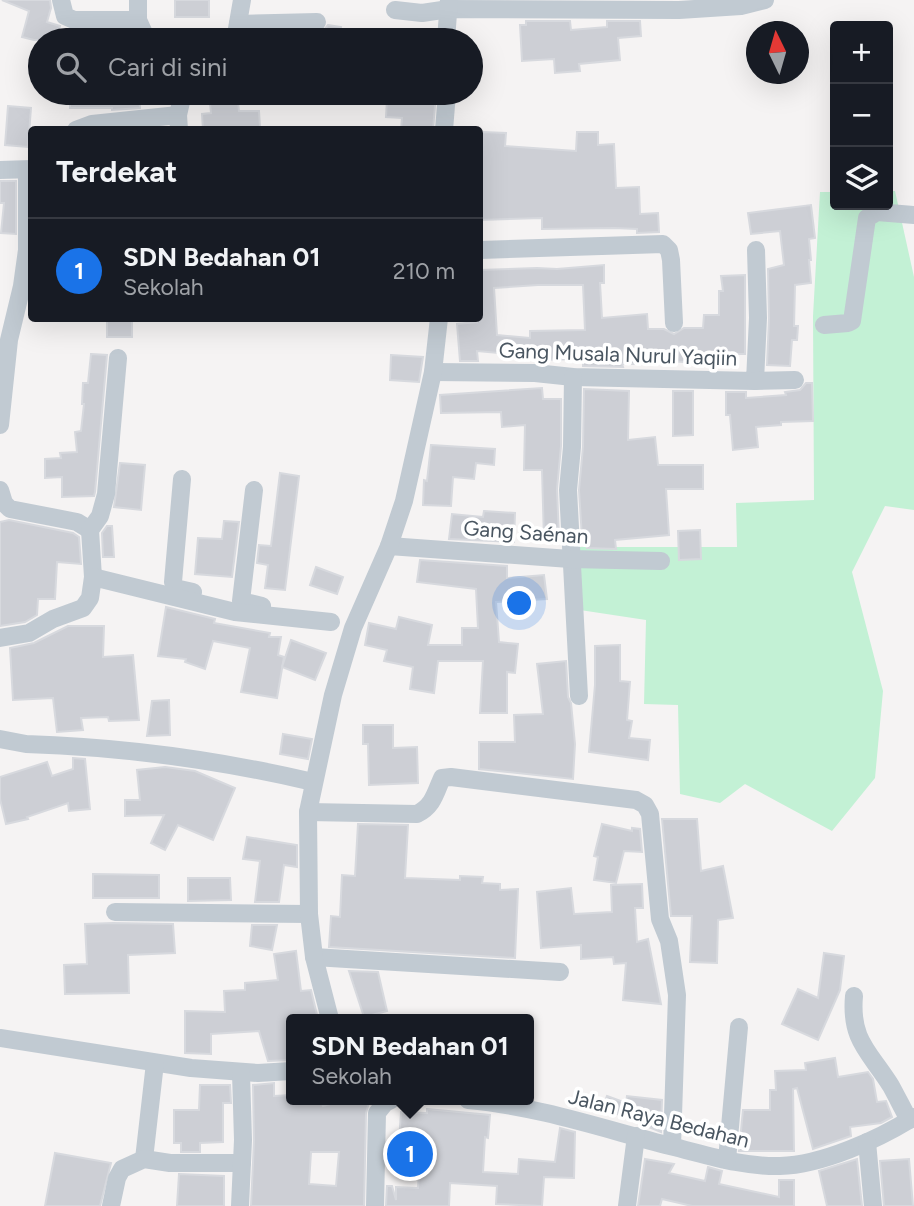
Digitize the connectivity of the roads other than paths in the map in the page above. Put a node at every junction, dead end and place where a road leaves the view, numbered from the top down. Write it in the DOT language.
graph roads {
  1 [pos="61,0"];
  2 [pos="138,0"];
  3 [pos="242,0"];
  4 [pos="765,0"];
  5 [pos="449,5"];
  6 [pos="395,10"];
  7 [pos="138,20"];
  8 [pos="317,22"];
  9 [pos="142,28"];
  10 [pos="238,28"];
  11 [pos="269,28"];
  12 [pos="447,28"];
  13 [pos="446,105"];
  14 [pos="179,122"];
  15 [pos="87,126"];
  16 [pos="444,126"];
  17 [pos="28,169"];
  18 [pos="0,170"];
  19 [pos="28,210"];
  20 [pos="914,215"];
  21 [pos="483,250"];
  22 [pos="756,250"];
  23 [pos="439,322"];
  24 [pos="674,323"];
  25 [pos="824,325"];
  26 [pos="118,358"];
  27 [pos="433,372"];
  28 [pos="573,377"];
  29 [pos="795,380"];
  30 [pos="755,381"];
  31 [pos="0,425"];
  32 [pos="182,479"];
  33 [pos="0,490"];
  34 [pos="254,490"];
  35 [pos="5,509"];
  36 [pos="90,530"];
  37 [pos="389,546"];
  38 [pos="570,559"];
  39 [pos="661,561"];
  40 [pos="93,578"];
  41 [pos="241,601"];
  42 [pos="331,622"];
  43 [pos="353,628"];
  44 [pos="0,638"];
  45 [pos="579,696"];
  46 [pos="0,739"];
  47 [pos="313,782"];
  48 [pos="308,812"];
  49 [pos="115,912"];
  50 [pos="309,915"];
  51 [pos="314,957"];
  52 [pos="560,972"];
  53 [pos="854,996"];
  54 [pos="329,1014"];
  55 [pos="739,1027"];
  56 [pos="0,1038"];
  57 [pos="155,1063"];
  58 [pos="286,1070"];
  59 [pos="240,1073"];
  60 [pos="383,1105"];
  61 [pos="499,1105"];
  62 [pos="911,1118"];
  63 [pos="636,1136"];
  64 [pos="867,1142"];
  65 [pos="672,1146"];
  66 [pos="144,1159"];
  67 [pos="727,1160"];
  68 [pos="242,1163"];
  69 [pos="111,1206"];
  70 [pos="240,1206"];
  71 [pos="375,1206"];
  72 [pos="627,1206"];
  73 [pos="873,1206"];
  1 -- 7 [label="street"];
  2 -- 7 [label="street"];
  3 -- 10 [label="street"];
  4 -- 5 [label="street"];
  5 -- 6 [label="street"];
  5 -- 12 [label="street"];
  7 -- 9 [label="street"];
  8 -- 11 [label="street"];
  13 -- 16 [label="street"];
  14 -- 15 [label="street"];
  17 -- 18 [label="street"];
  19 -- 31 [label="street"];
  20 -- 25 [label="street"];
  21 -- 24 [label="street"];
  22 -- 30 [label="street, Gang Musala Nurul Yaqiin"];
  23 -- 27 [label="street"];
  26 -- 36 [label="street"];
  27 -- 28 [label="street, Gang Musala Nurul Yaqiin"];
  27 -- 37 [label="street"];
  28 -- 30 [label="street, Gang Musala Nurul Yaqiin"];
  28 -- 38 [label="street"];
  29 -- 30 [label="street"];
  32 -- 41 [label="street"];
  33 -- 35 [label="street"];
  34 -- 41 [label="street"];
  35 -- 36 [label="street"];
  36 -- 40 [label="street"];
  37 -- 38 [label="street, Gang Saénan"];
  37 -- 43 [label="street"];
  38 -- 39 [label="street, Gang Saénan"];
  38 -- 45 [label="street"];
  40 -- 42 [label="street"];
  40 -- 44 [label="street"];
  41 -- 42 [label="street"];
  42 -- 43 [label="street"];
  43 -- 47 [label="street"];
  46 -- 47 [label="street"];
  47 -- 48 [label="street"];
  48 -- 50 [label="street"];
  48 -- 65 [label="street"];
  49 -- 50 [label="street"];
  50 -- 51 [label="street"];
  51 -- 52 [label="street"];
  51 -- 54 [label="street"];
  53 -- 62 [label="street"];
  55 -- 67 [label="street"];
  56 -- 57 [label="street"];
  57 -- 59 [label="street"];
  57 -- 66 [label="street"];
  58 -- 59 [label="street"];
  59 -- 68 [label="street"];
  60 -- 71 [label="street"];
  61 -- 63 [label="street, Jalan Raya Bedahan"];
  62 -- 64 [label="street, Jalan Raya Bedahan"];
  63 -- 65 [label="street, Jalan Raya Bedahan"];
  63 -- 72 [label="street"];
  64 -- 67 [label="street, Jalan Raya Bedahan"];
  64 -- 73 [label="street"];
  65 -- 67 [label="street, Jalan Raya Bedahan"];
  66 -- 68 [label="street"];
  66 -- 69 [label="street"];
  68 -- 70 [label="street"];
}
